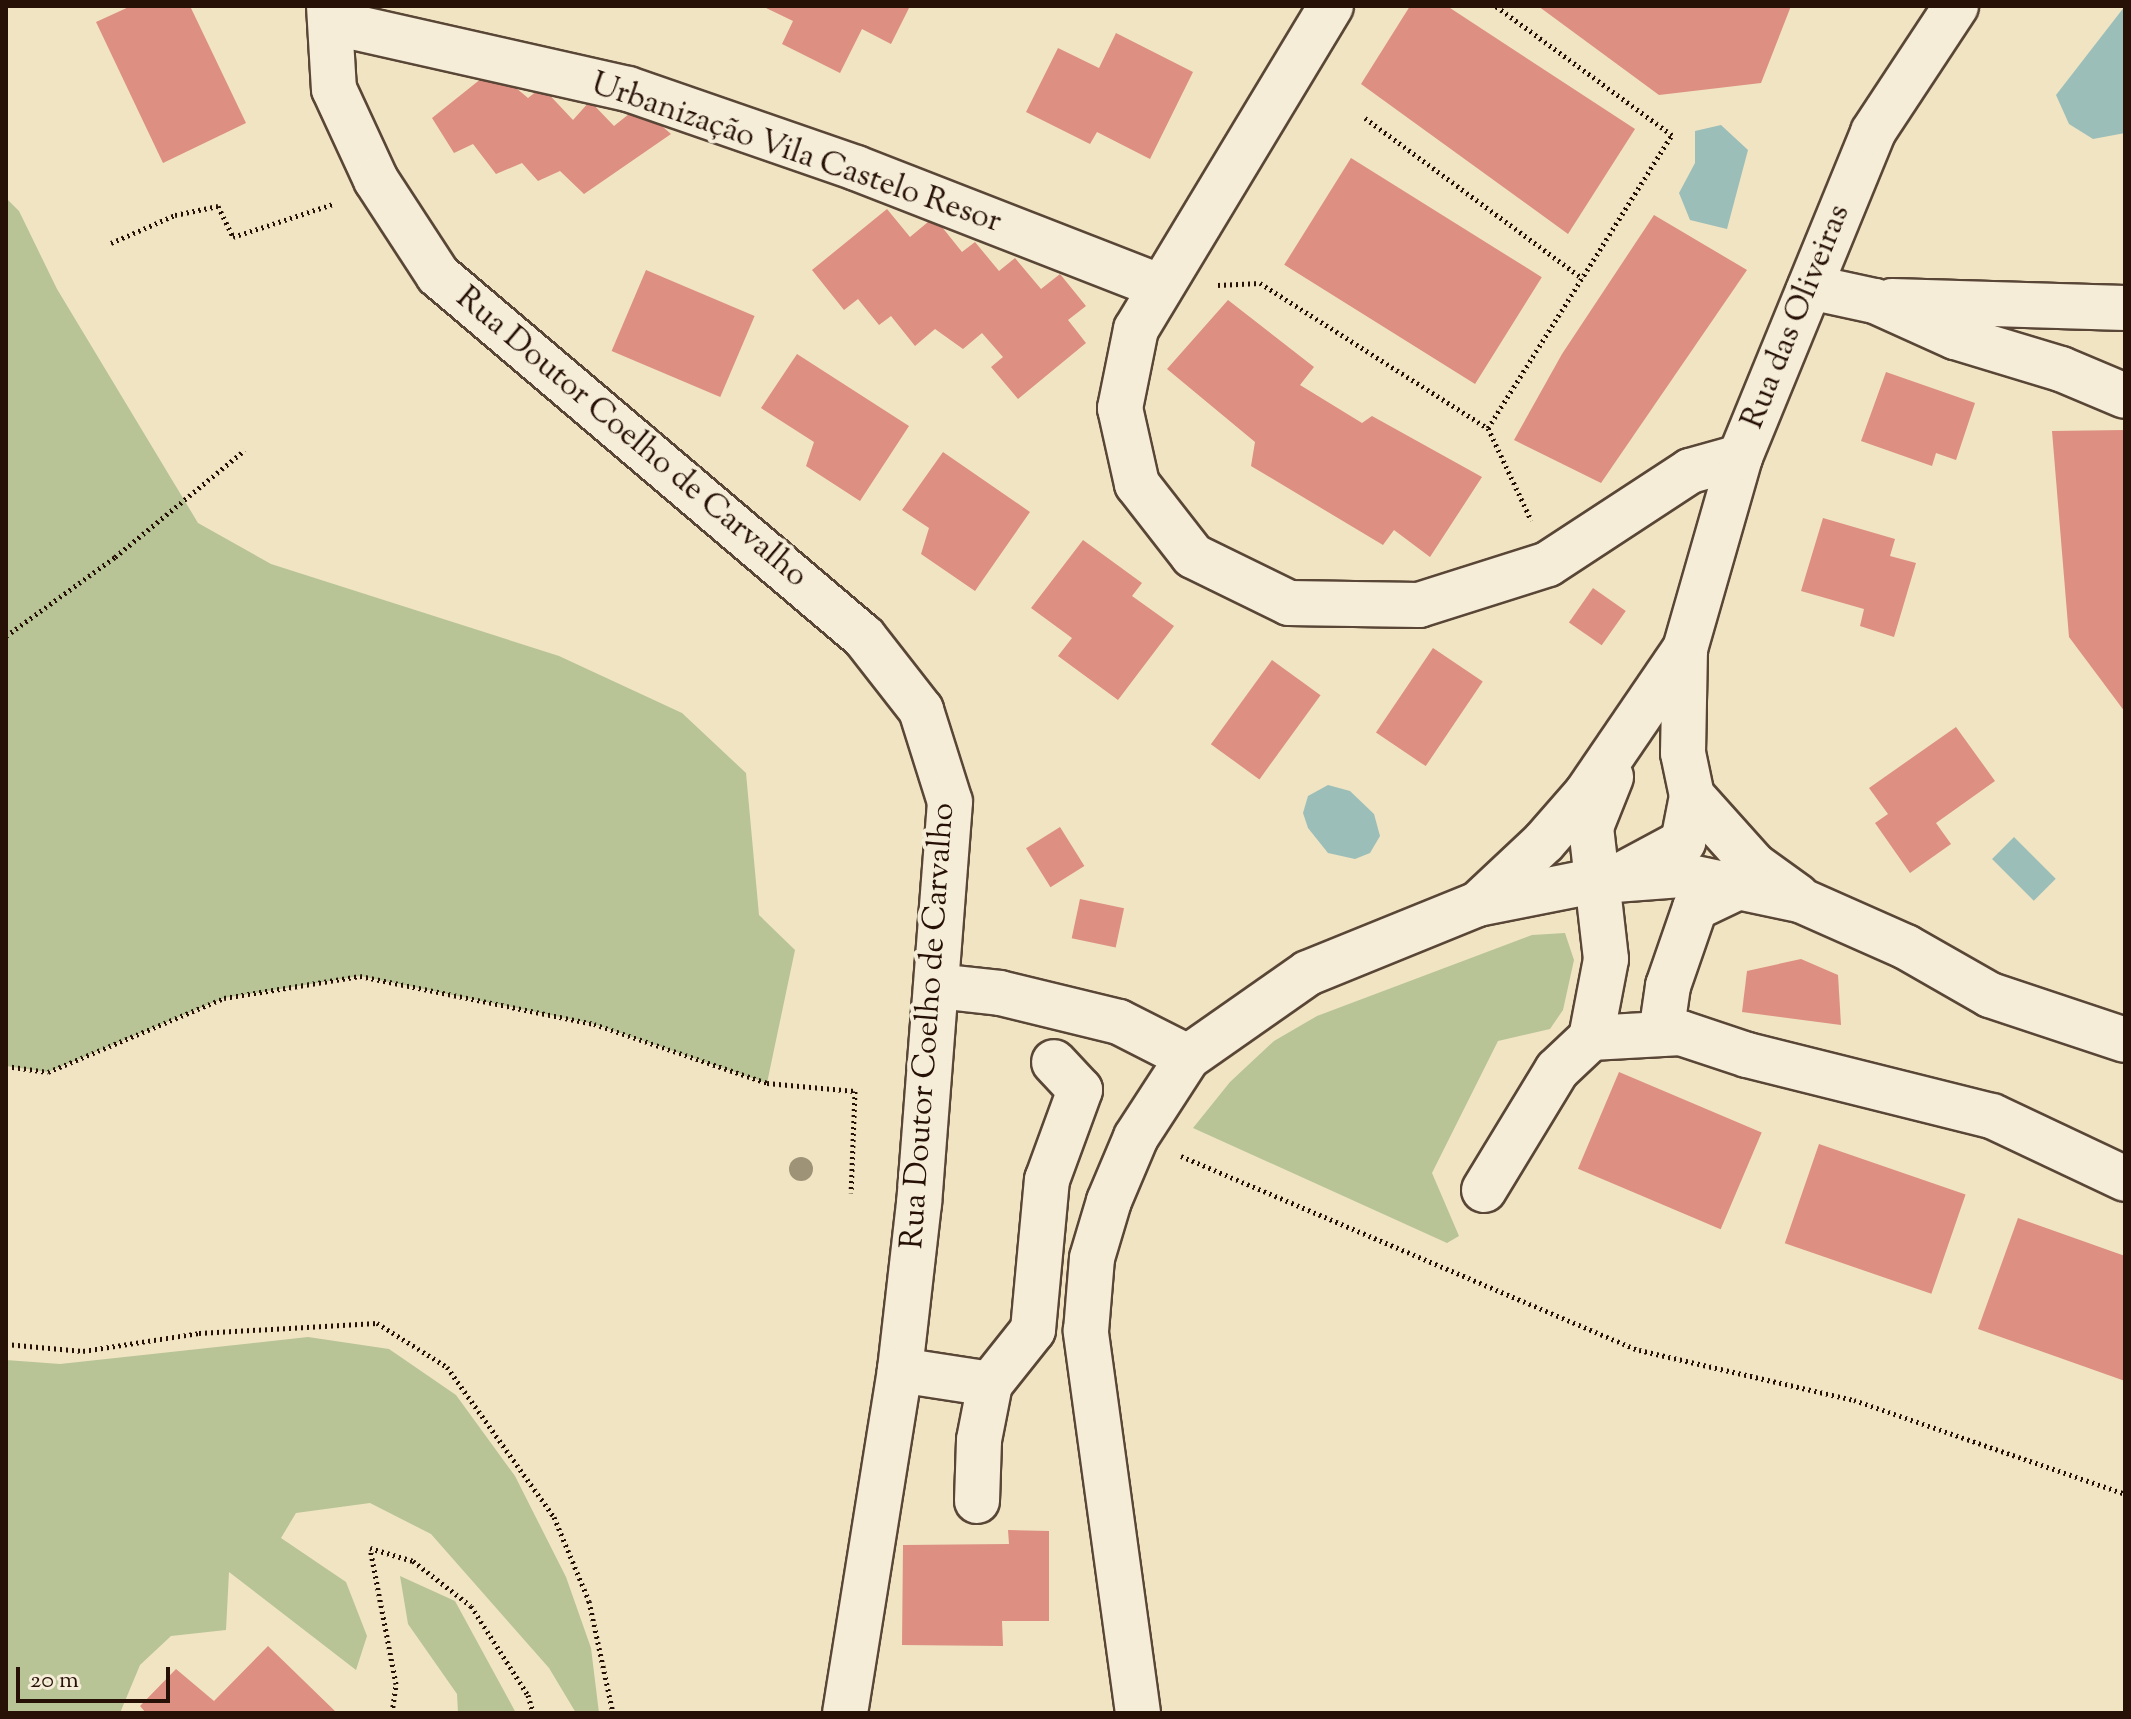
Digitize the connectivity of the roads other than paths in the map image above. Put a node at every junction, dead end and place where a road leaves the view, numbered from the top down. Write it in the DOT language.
graph roads {
  1 [pos="1331,6"];
  2 [pos="1956,6"];
  3 [pos="330,14"];
  4 [pos="1161,287"];
  5 [pos="1810,287"];
  6 [pos="1875,301"];
  7 [pos="2125,308"];
  8 [pos="2125,396"];
  9 [pos="1740,457"];
  10 [pos="1685,649"];
  11 [pos="1633,728"];
  12 [pos="1692,796"];
  13 [pos="1602,881"];
  14 [pos="1737,888"];
  15 [pos="1478,904"];
  16 [pos="1809,905"];
  17 [pos="937,986"];
  18 [pos="1661,1034"];
  19 [pos="1591,1038"];
  20 [pos="2125,1040"];
  21 [pos="1188,1057"];
  22 [pos="1054,1062"];
  23 [pos="2125,1179"];
  24 [pos="1484,1190"];
  25 [pos="900,1370"];
  26 [pos="990,1384"];
  27 [pos="977,1501"];
  28 [pos="845,1713"];
  29 [pos="1138,1713"];
  1 -- 4 [label="street"];
  2 -- 5 [label="street, Rua das Oliveiras"];
  3 -- 4 [label="street, Urbanização Vila Castelo Resor"];
  3 -- 17 [label="street, Rua Doutor Coelho de Carvalho"];
  4 -- 9 [label="street"];
  5 -- 6 [label="street"];
  5 -- 9 [label="street, Rua das Oliveiras"];
  6 -- 7 [label="street"];
  6 -- 8 [label="street"];
  9 -- 10 [label="street, Rua das Oliveiras"];
  10 -- 11 [label="street"];
  10 -- 12 [label="street"];
  11 -- 13 [label="street"];
  11 -- 15 [label="street"];
  12 -- 13 [label="street"];
  12 -- 16 [label="street"];
  13 -- 14 [label="street"];
  13 -- 15 [label="street"];
  13 -- 19 [label="street"];
  14 -- 16 [label="street"];
  14 -- 18 [label="street"];
  15 -- 21 [label="street"];
  16 -- 20 [label="street"];
  17 -- 21 [label="street"];
  17 -- 25 [label="street, Rua Doutor Coelho de Carvalho"];
  18 -- 19 [label="street"];
  18 -- 23 [label="street"];
  19 -- 24 [label="street"];
  21 -- 29 [label="street"];
  22 -- 26 [label="street"];
  25 -- 26 [label="street"];
  25 -- 28 [label="street, Rua Doutor Coelho de Carvalho"];
  26 -- 27 [label="street"];
}
